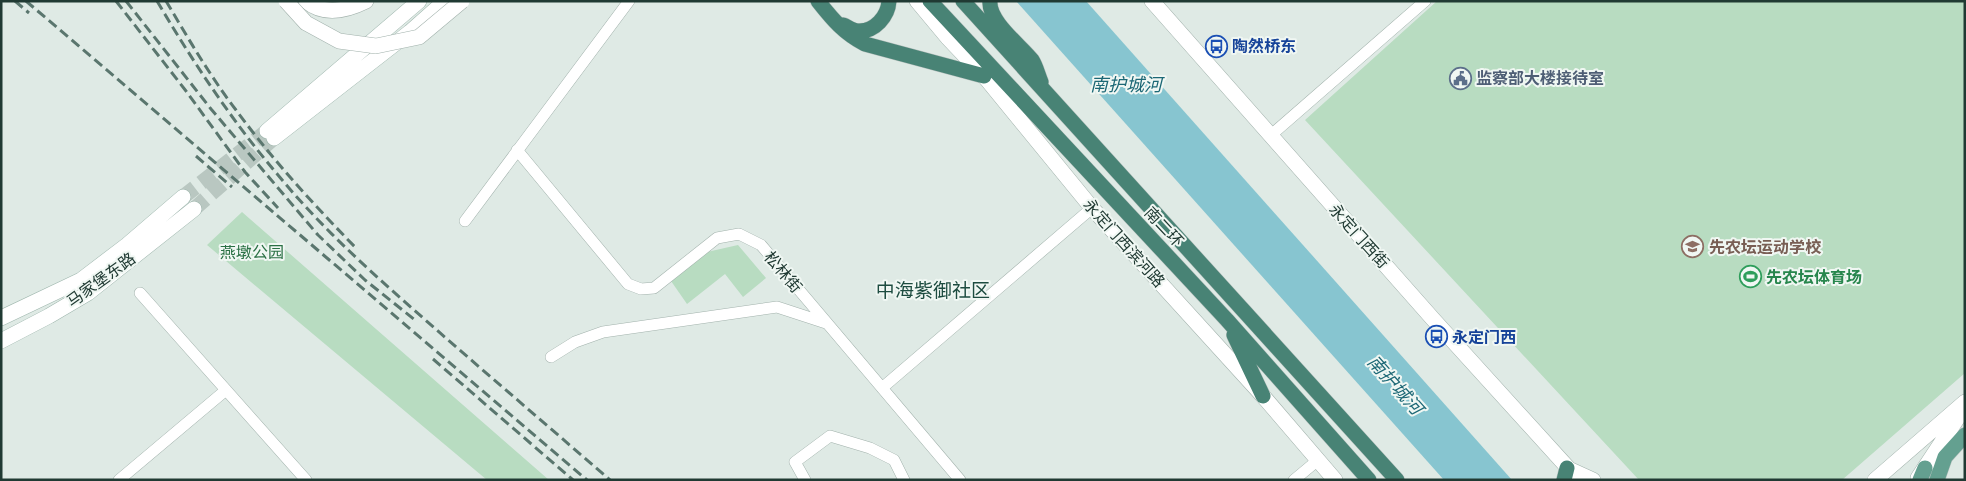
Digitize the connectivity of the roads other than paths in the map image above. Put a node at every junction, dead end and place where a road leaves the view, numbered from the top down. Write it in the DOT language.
graph roads {
  1 [pos="286,1"];
  2 [pos="306,1"];
  3 [pos="366,1"];
  4 [pos="419,1"];
  5 [pos="445,1"];
  6 [pos="462,1"];
  7 [pos="629,1"];
  8 [pos="818,1"];
  9 [pos="889,1"];
  10 [pos="918,1"];
  11 [pos="930,1"];
  12 [pos="963,1"];
  13 [pos="990,1"];
  14 [pos="1152,1"];
  15 [pos="1425,1"];
  16 [pos="833,20"];
  17 [pos="984,76"];
  18 [pos="1044,90"];
  19 [pos="1270,136"];
  20 [pos="517,150"];
  21 [pos="183,197"];
  22 [pos="1092,208"];
  23 [pos="194,210"];
  24 [pos="465,221"];
  25 [pos="140,293"];
  26 [pos="1,318"];
  27 [pos="1227,320"];
  28 [pos="826,322"];
  29 [pos="1,341"];
  30 [pos="551,357"];
  31 [pos="882,388"];
  32 [pos="226,390"];
  33 [pos="1262,396"];
  34 [pos="1965,402"];
  35 [pos="1965,408"];
  36 [pos="1965,435"];
  37 [pos="1318,460"];
  38 [pos="1921,476"];
  39 [pos="956,478"];
  40 [pos="1570,478"];
  41 [pos="119,480"];
  42 [pos="306,480"];
  43 [pos="805,480"];
  44 [pos="904,480"];
  45 [pos="1294,480"];
  46 [pos="1335,480"];
  47 [pos="1369,480"];
  48 [pos="1397,480"];
  49 [pos="1593,480"];
  50 [pos="1875,480"];
  51 [pos="1937,480"];
  1 -- 6 [label="street, bridge"];
  2 -- 3 [label="street"];
  4 -- 5 [label="street"];
  7 -- 20 [label="street"];
  8 -- 16 [label="highway"];
  9 -- 16 [label="highway"];
  10 -- 17 [label="street, 永定门西滨河路"];
  11 -- 27 [label="highway, 南二环"];
  12 -- 18 [label="highway, 南二环"];
  13 -- 18 [label="highway"];
  14 -- 19 [label="street, 永定门西街"];
  15 -- 19 [label="street"];
  16 -- 17 [label="highway"];
  17 -- 22 [label="street, 永定门西滨河路"];
  18 -- 48 [label="highway, 南二环"];
  19 -- 40 [label="street, 永定门西街"];
  20 -- 24 [label="street"];
  20 -- 28 [label="street, 松林街"];
  21 -- 26 [label="street, 马家堡东路"];
  22 -- 31 [label="street"];
  22 -- 33 [label="street, 永定门西滨河路"];
  23 -- 29 [label="street, 马家堡东路"];
  25 -- 32 [label="street"];
  27 -- 33 [label="highway"];
  27 -- 47 [label="highway, 南二环"];
  28 -- 30 [label="street"];
  28 -- 31 [label="street, 松林街"];
  31 -- 39 [label="street, 松林街"];
  32 -- 41 [label="street"];
  32 -- 42 [label="street"];
  33 -- 37 [label="street, 永定门西滨河路"];
  34 -- 50 [label="street"];
  35 -- 38 [label="street"];
  36 -- 51 [label="main road"];
  37 -- 45 [label="street"];
  37 -- 46 [label="street, 永定门西滨河路"];
  40 -- 49 [label="street"];
  43 -- 44 [label="street"];
}
